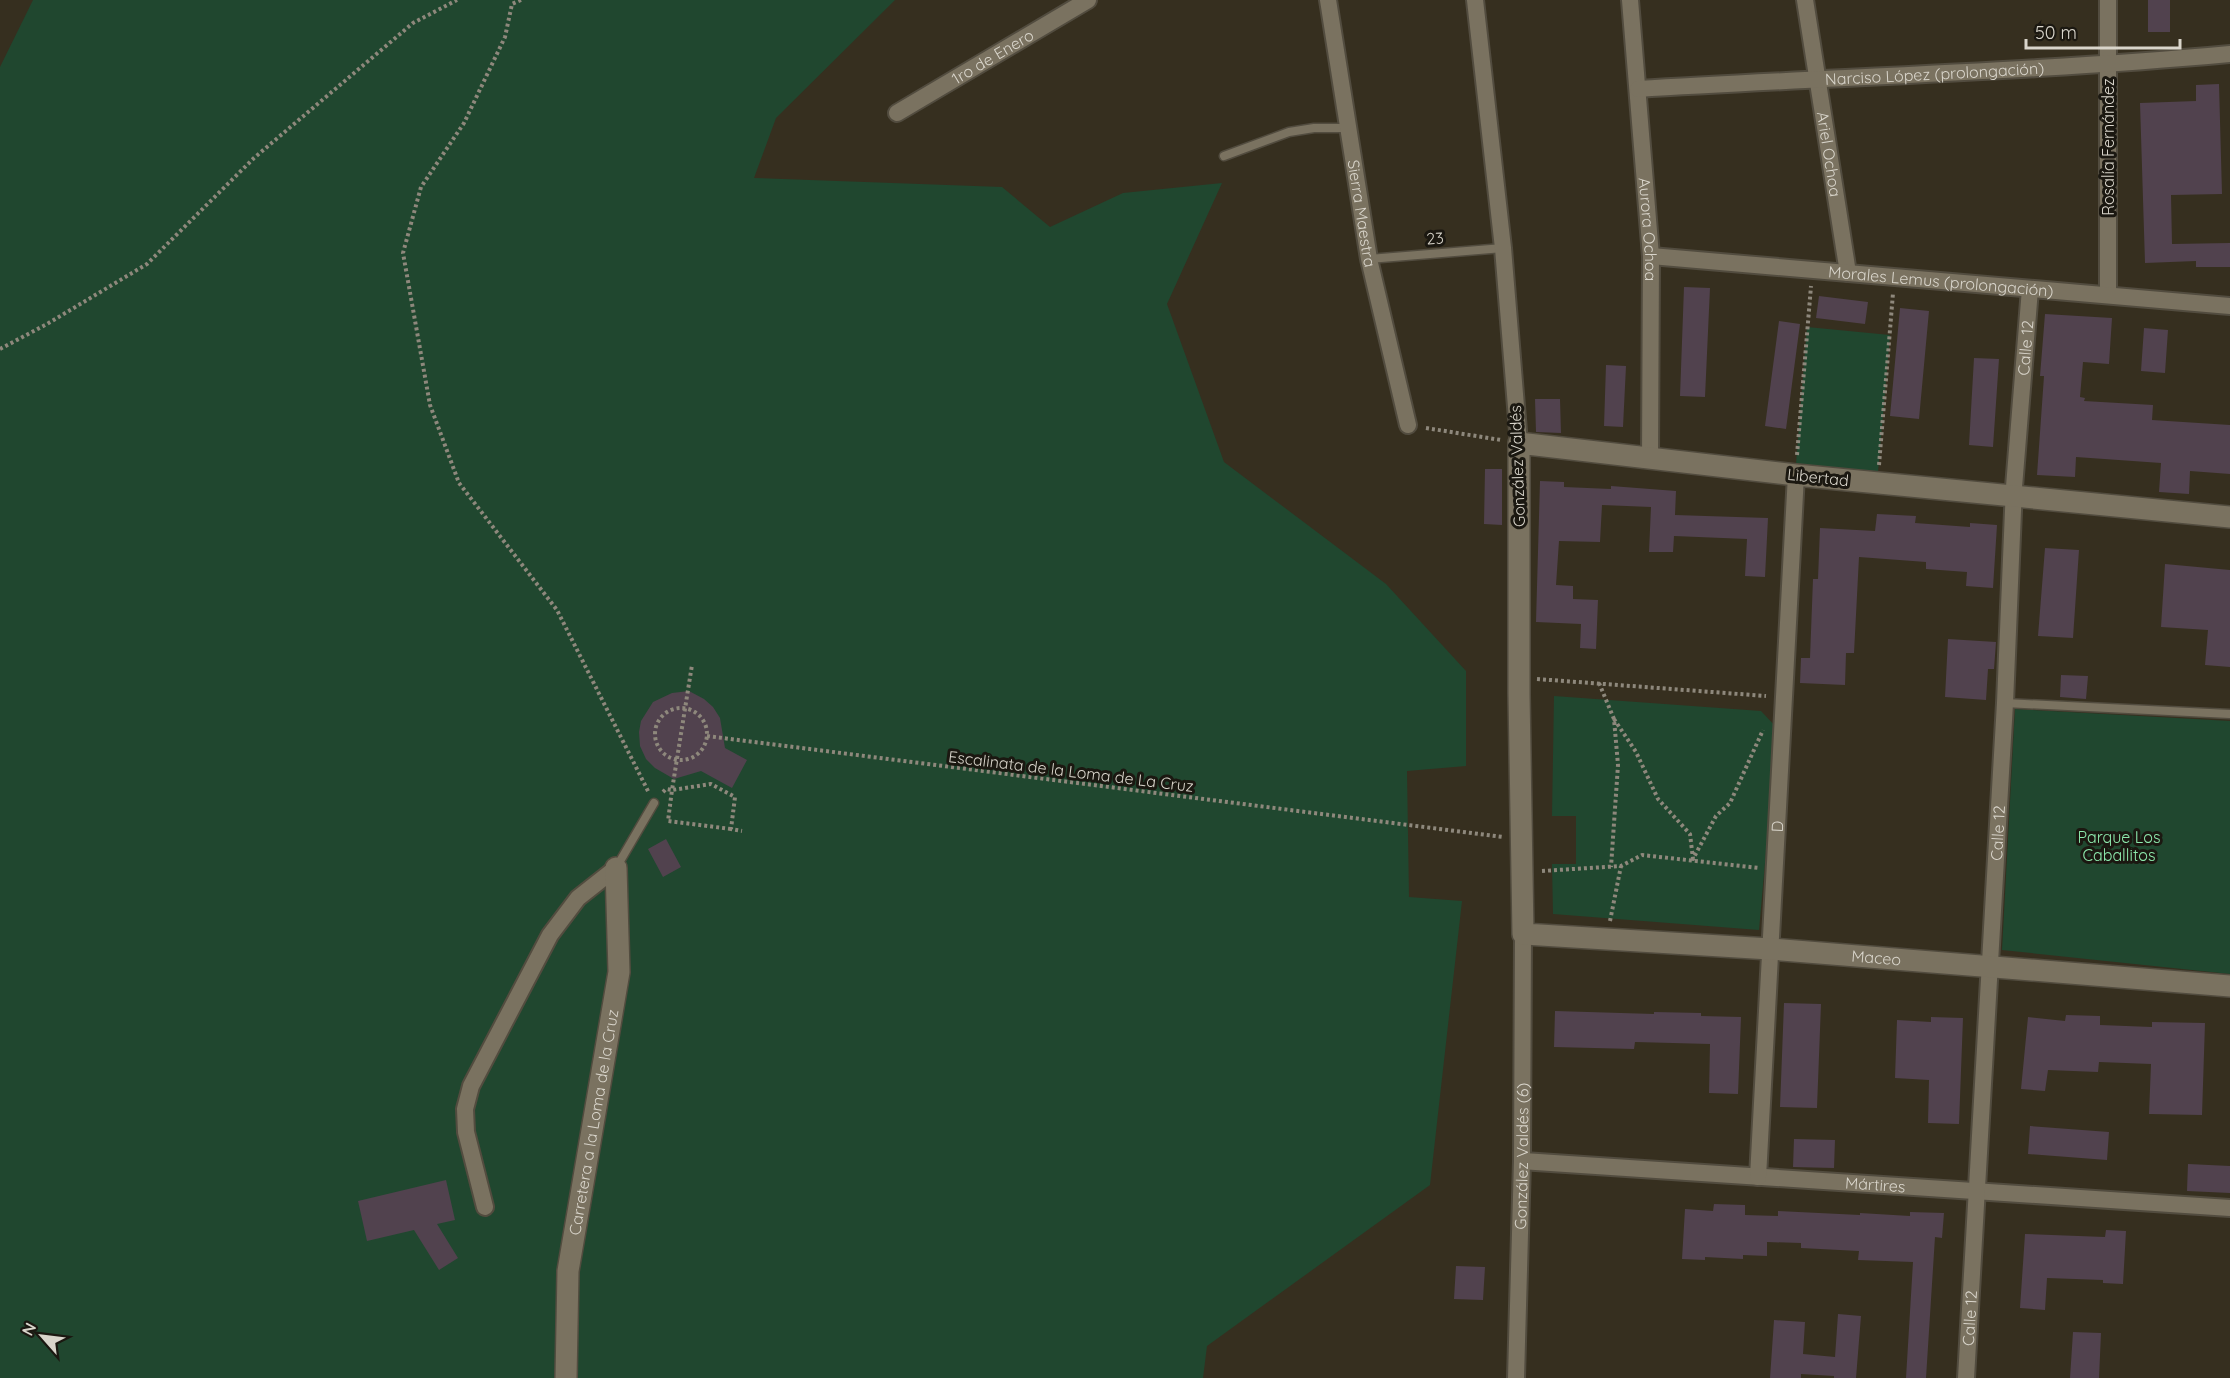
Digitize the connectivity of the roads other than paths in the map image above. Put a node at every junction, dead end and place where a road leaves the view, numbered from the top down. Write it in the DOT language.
graph roads {
  1 [pos="1088,0"];
  2 [pos="1328,0"];
  3 [pos="1475,0"];
  4 [pos="1630,0"];
  5 [pos="1805,0"];
  6 [pos="2108,0"];
  7 [pos="2230,54"];
  8 [pos="2108,65"];
  9 [pos="1818,78"];
  10 [pos="1638,89"];
  11 [pos="897,113"];
  12 [pos="1349,128"];
  13 [pos="1224,156"];
  14 [pos="1503,248"];
  15 [pos="1651,256"];
  16 [pos="1369,259"];
  17 [pos="1848,273"];
  18 [pos="2030,289"];
  19 [pos="2108,295"];
  20 [pos="2230,306"];
  21 [pos="1408,425"];
  22 [pos="1520,443"];
  23 [pos="1650,459"];
  24 [pos="1796,475"];
  25 [pos="2013,497"];
  26 [pos="2230,517"];
  27 [pos="2005,703"];
  28 [pos="2230,714"];
  29 [pos="654,803"];
  30 [pos="616,868"];
  31 [pos="1523,934"];
  32 [pos="1770,949"];
  33 [pos="1990,967"];
  34 [pos="2230,986"];
  35 [pos="1522,1161"];
  36 [pos="1758,1178"];
  37 [pos="1976,1191"];
  38 [pos="485,1207"];
  39 [pos="2230,1208"];
  40 [pos="566,1378"];
  41 [pos="1516,1378"];
  42 [pos="1966,1378"];
  1 -- 11 [label="street, 1ro de Enero"];
  2 -- 12 [label="street, Sierra Maestra"];
  3 -- 14 [label="street, González Valdés"];
  4 -- 10 [label="street, Aurora Ochoa"];
  5 -- 9 [label="street, Ariel Ochoa"];
  6 -- 8 [label="street, Rosalía Fernández"];
  7 -- 8 [label="street, Narciso López (prolongación)"];
  8 -- 9 [label="street, Narciso López (prolongación)"];
  8 -- 19 [label="street, Rosalía Fernández"];
  9 -- 10 [label="street, Narciso López (prolongación)"];
  9 -- 17 [label="street, Ariel Ochoa"];
  10 -- 15 [label="street, Aurora Ochoa"];
  12 -- 13 [label="lane"];
  12 -- 16 [label="street, Sierra Maestra"];
  14 -- 16 [label="lane, 23"];
  14 -- 22 [label="street, González Valdés"];
  15 -- 17 [label="street, Morales Lemus (prolongación)"];
  15 -- 23 [label="street, Aurora Ochoa"];
  16 -- 21 [label="street, Sierra Maestra"];
  17 -- 18 [label="street, Morales Lemus (prolongación)"];
  18 -- 19 [label="street, Morales Lemus (prolongación)"];
  18 -- 25 [label="street, Calle 12"];
  19 -- 20 [label="street, Morales Lemus (prolongación)"];
  22 -- 23 [label="street, Libertad"];
  22 -- 31 [label="street, González Valdés"];
  23 -- 24 [label="street, Libertad"];
  24 -- 25 [label="street, Libertad"];
  24 -- 32 [label="street, D"];
  25 -- 26 [label="street, Libertad"];
  25 -- 27 [label="street, Calle 12"];
  27 -- 28 [label="lane"];
  27 -- 33 [label="street, Calle 12"];
  29 -- 30 [label="lane"];
  30 -- 38 [label="street"];
  30 -- 40 [label="street, Carretera a la Loma de la Cruz"];
  31 -- 32 [label="street, Maceo"];
  31 -- 35 [label="street, González Valdés (6)"];
  32 -- 33 [label="street, Maceo"];
  32 -- 36 [label="street, D"];
  33 -- 34 [label="street, Maceo"];
  33 -- 37 [label="street, Calle 12"];
  35 -- 36 [label="street, Mártires"];
  35 -- 41 [label="street, González Valdés (6)"];
  36 -- 37 [label="street, Mártires"];
  37 -- 39 [label="street, Mártires"];
  37 -- 42 [label="street, Calle 12"];
}
